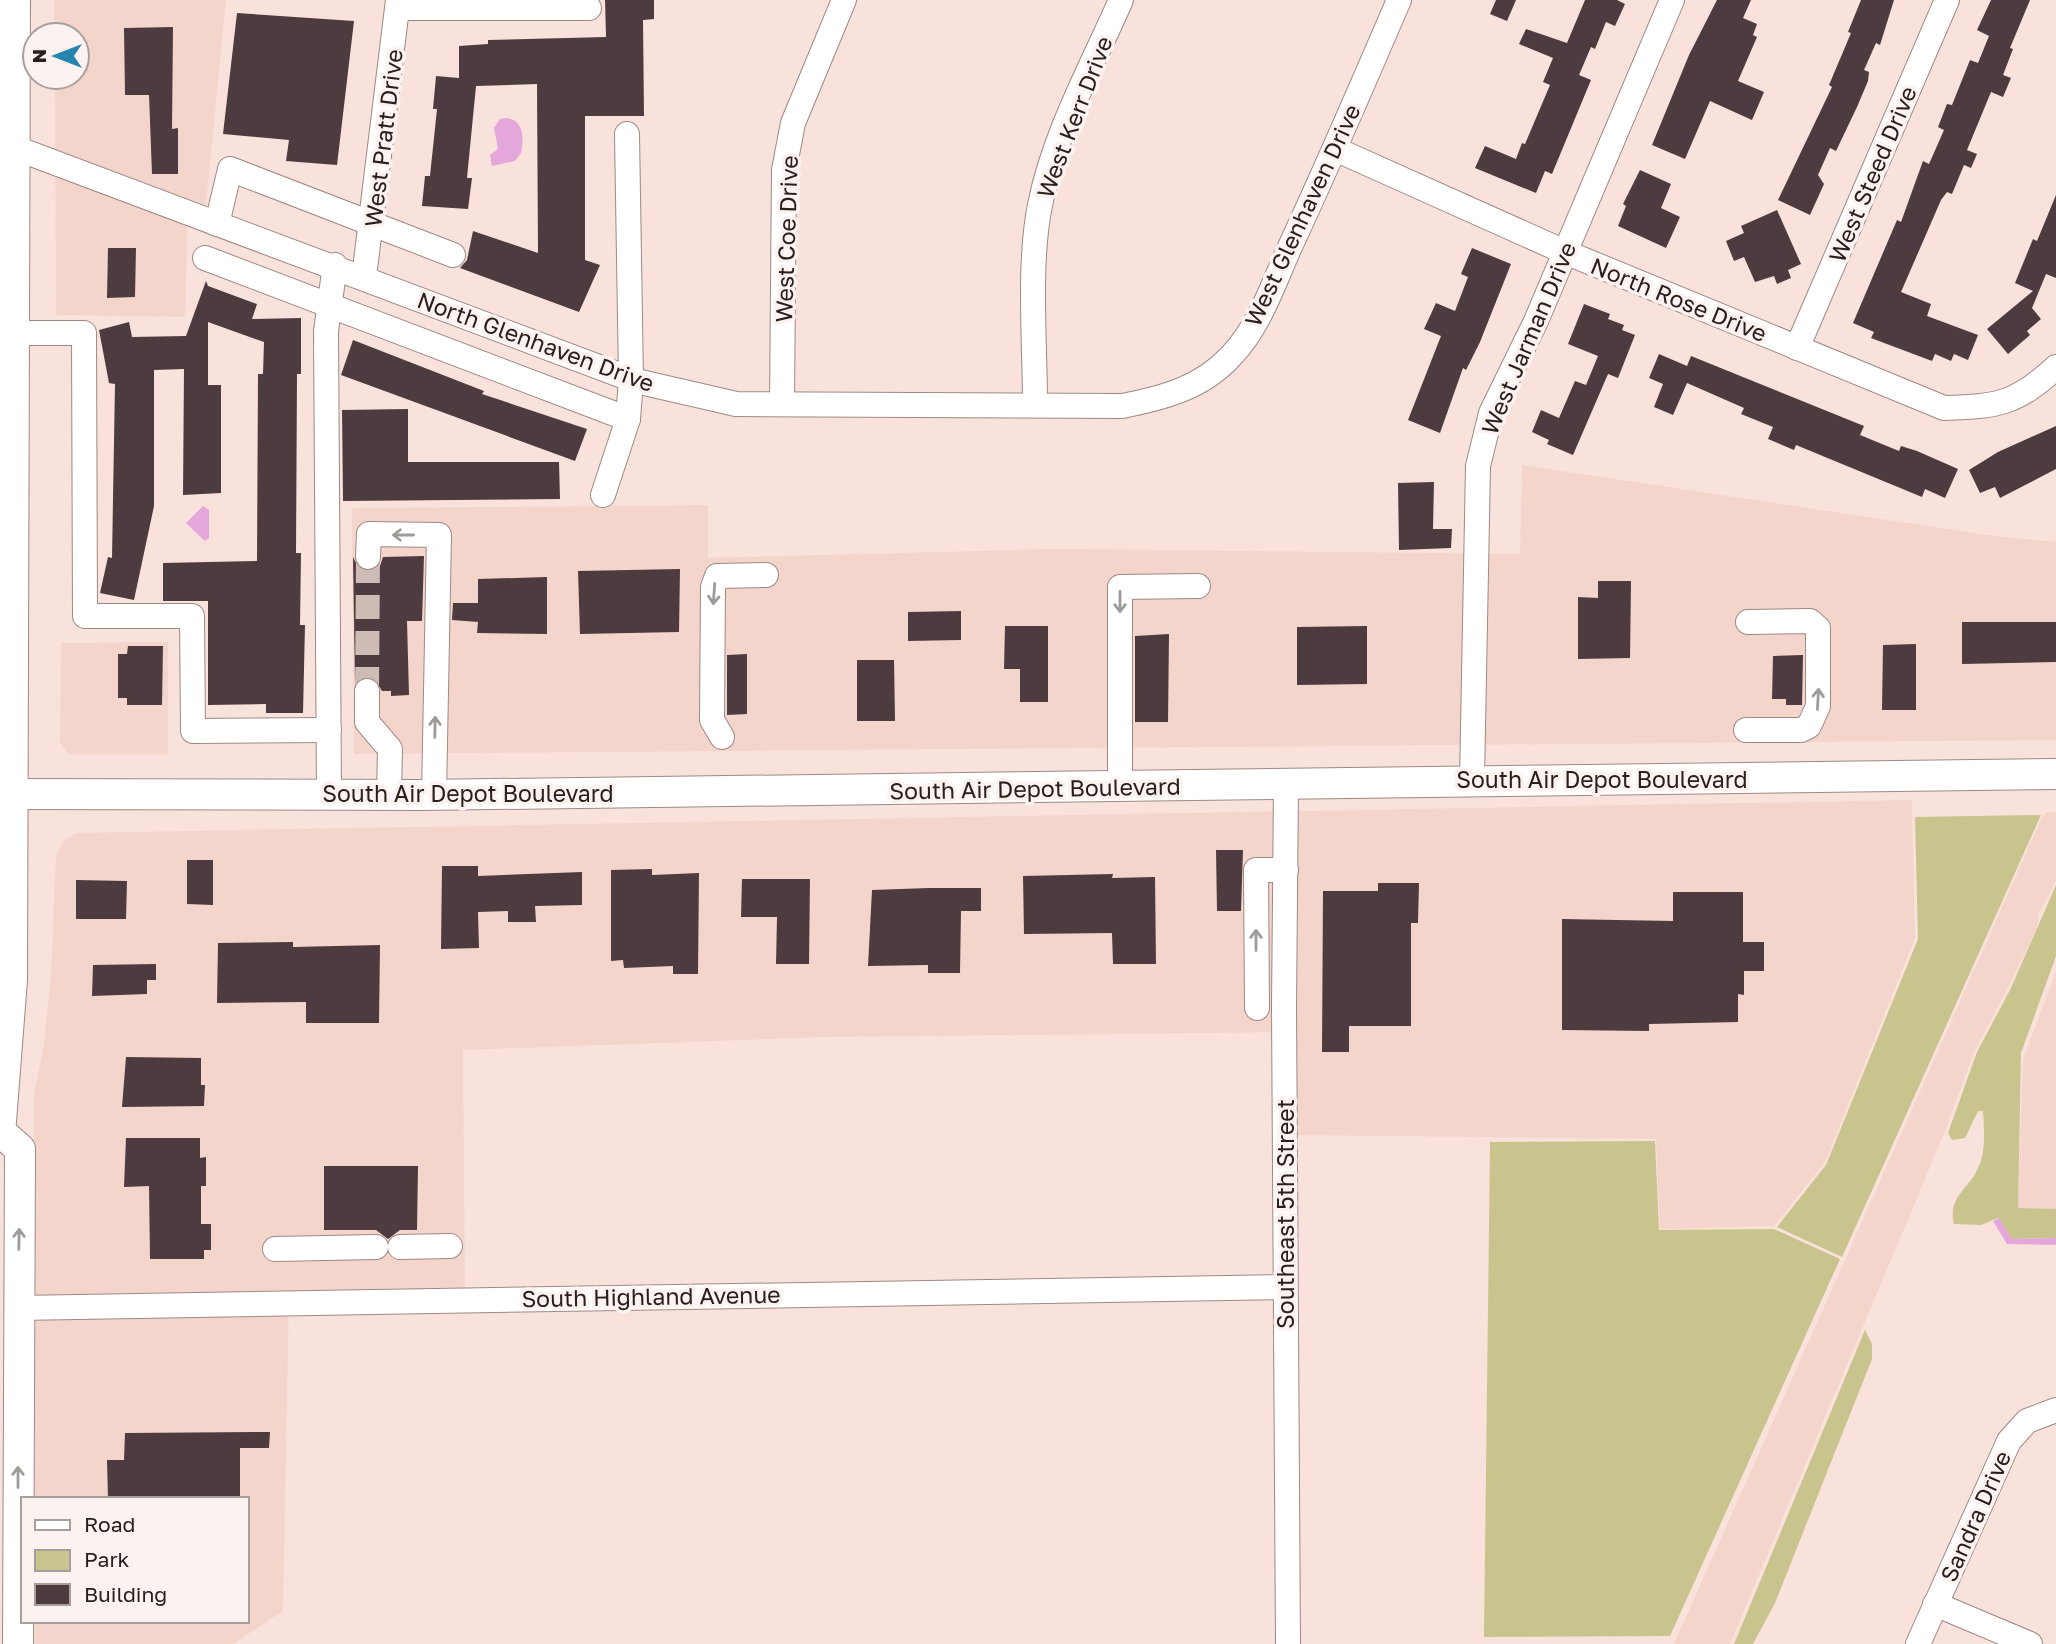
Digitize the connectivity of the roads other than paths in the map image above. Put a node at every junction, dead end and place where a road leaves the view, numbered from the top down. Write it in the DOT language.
graph roads {
  1 [pos="15,0"];
  2 [pos="844,0"];
  3 [pos="1121,0"];
  4 [pos="1399,0"];
  5 [pos="1672,0"];
  6 [pos="1947,0"];
  7 [pos="398,4"];
  8 [pos="589,8"];
  9 [pos="627,134"];
  10 [pos="13,147"];
  11 [pos="1335,149"];
  12 [pos="217,224"];
  13 [pos="373,226"];
  14 [pos="1565,252"];
  15 [pos="453,255"];
  16 [pos="205,258"];
  17 [pos="335,265"];
  18 [pos="365,277"];
  19 [pos="7,293"];
  20 [pos="329,307"];
  21 [pos="14,332"];
  22 [pos="1797,348"];
  23 [pos="2056,367"];
  24 [pos="631,380"];
  25 [pos="7,387"];
  26 [pos="1167,397"];
  27 [pos="782,404"];
  28 [pos="1035,404"];
  29 [pos="628,419"];
  30 [pos="603,495"];
  31 [pos="368,557"];
  32 [pos="766,575"];
  33 [pos="7,577"];
  34 [pos="1198,586"];
  35 [pos="1748,622"];
  36 [pos="367,691"];
  37 [pos="329,730"];
  38 [pos="1746,730"];
  39 [pos="722,737"];
  40 [pos="2056,774"];
  41 [pos="1472,780"];
  42 [pos="1286,785"];
  43 [pos="1119,787"];
  44 [pos="7,794"];
  45 [pos="329,794"];
  46 [pos="434,795"];
  47 [pos="389,796"];
  48 [pos="1286,870"];
  49 [pos="1256,1008"];
  50 [pos="1,1133"];
  51 [pos="450,1246"];
  52 [pos="275,1248"];
  53 [pos="1284,1287"];
  54 [pos="6,1306"];
  55 [pos="2056,1410"];
  56 [pos="1935,1604"];
  57 [pos="18,1644"];
  58 [pos="1288,1644"];
  59 [pos="1919,1644"];
  60 [pos="2030,1644"];
  1 -- 10 [label="main road"];
  2 -- 27 [label="street, West Coe Drive"];
  3 -- 28 [label="street, West Kerr Drive"];
  4 -- 11 [label="street, West Glenhaven Drive"];
  5 -- 14 [label="street, West Jarman Drive"];
  6 -- 22 [label="street, West Steed Drive"];
  7 -- 8 [label="street"];
  7 -- 13 [label="street, West Pratt Drive"];
  9 -- 24 [label="street"];
  10 -- 12 [label="street, North Glenhaven Drive"];
  10 -- 19 [label="main road"];
  11 -- 14 [label="street, North Rose Drive"];
  11 -- 26 [label="street, West Glenhaven Drive"];
  12 -- 13 [label="street"];
  12 -- 17 [label="street, North Glenhaven Drive"];
  13 -- 15 [label="street"];
  13 -- 18 [label="street, West Pratt Drive"];
  14 -- 22 [label="street, North Rose Drive"];
  14 -- 41 [label="street, West Jarman Drive"];
  16 -- 20 [label="street"];
  17 -- 18 [label="street, North Glenhaven Drive"];
  17 -- 20 [label="street"];
  18 -- 24 [label="street, North Glenhaven Drive"];
  19 -- 21 [label="main road"];
  20 -- 29 [label="street"];
  20 -- 37 [label="street"];
  21 -- 25 [label="main road"];
  21 -- 37 [label="street"];
  22 -- 23 [label="street, North Rose Drive"];
  24 -- 27 [label="street, North Glenhaven Drive"];
  24 -- 29 [label="street"];
  25 -- 33 [label="main road"];
  26 -- 28 [label="street, North Glenhaven Drive"];
  27 -- 28 [label="street, North Glenhaven Drive"];
  29 -- 30 [label="street"];
  46 -- 31 [label="street, one-way"];
  32 -- 39 [label="street, one-way"];
  33 -- 44 [label="main road"];
  34 -- 43 [label="street, one-way"];
  38 -- 35 [label="street, one-way"];
  36 -- 47 [label="street"];
  37 -- 45 [label="street"];
  40 -- 41 [label="main road, South Air Depot Boulevard"];
  41 -- 42 [label="main road, South Air Depot Boulevard"];
  42 -- 43 [label="main road, South Air Depot Boulevard"];
  42 -- 48 [label="street, Southeast 5th Street"];
  43 -- 46 [label="main road, South Air Depot Boulevard"];
  44 -- 45 [label="main road, South Air Depot Boulevard"];
  44 -- 50 [label="main road"];
  45 -- 47 [label="main road, South Air Depot Boulevard"];
  46 -- 47 [label="main road, South Air Depot Boulevard"];
  49 -- 48 [label="street, one-way"];
  48 -- 53 [label="street, Southeast 5th Street"];
  54 -- 50 [label="main road, one-way"];
  51 -- 52 [label="street"];
  53 -- 54 [label="street, South Highland Avenue"];
  53 -- 58 [label="street, Southeast 5th Street"];
  57 -- 54 [label="main road, one-way"];
  55 -- 56 [label="street, Sandra Drive"];
  56 -- 59 [label="street, Sandra Drive"];
  56 -- 60 [label="street"];
}
